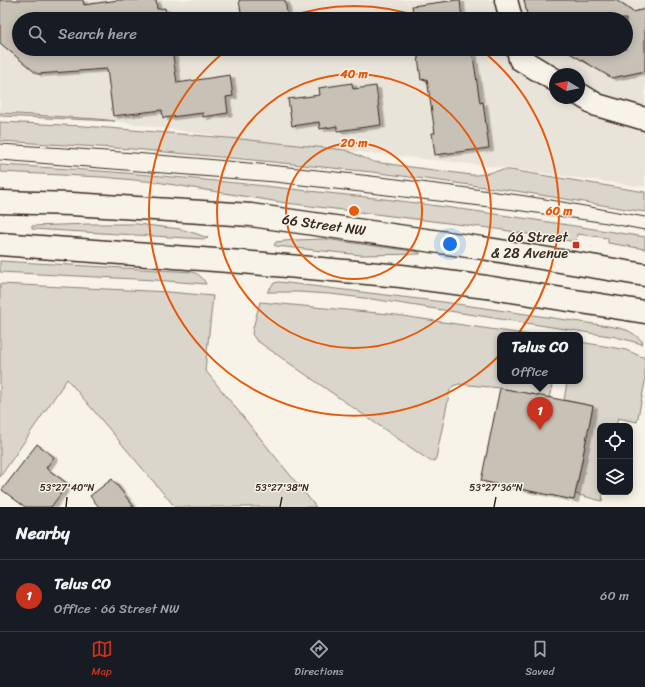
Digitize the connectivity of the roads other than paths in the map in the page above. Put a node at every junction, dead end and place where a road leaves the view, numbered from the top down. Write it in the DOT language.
graph roads {
  1 [pos="506,0"];
  2 [pos="509,12"];
  3 [pos="519,56"];
  4 [pos="549,76"];
  5 [pos="585,98"];
  6 [pos="645,119"];
  7 [pos="0,202"];
  8 [pos="0,244"];
  9 [pos="645,276"];
  10 [pos="645,312"];
  1 -- 2 [label="main road"];
  3 -- 4 [label="main road"];
  5 -- 6 [label="main road"];
  7 -- 9 [label="main road, 66 Street NW"];
  8 -- 10 [label="main road"];
}
